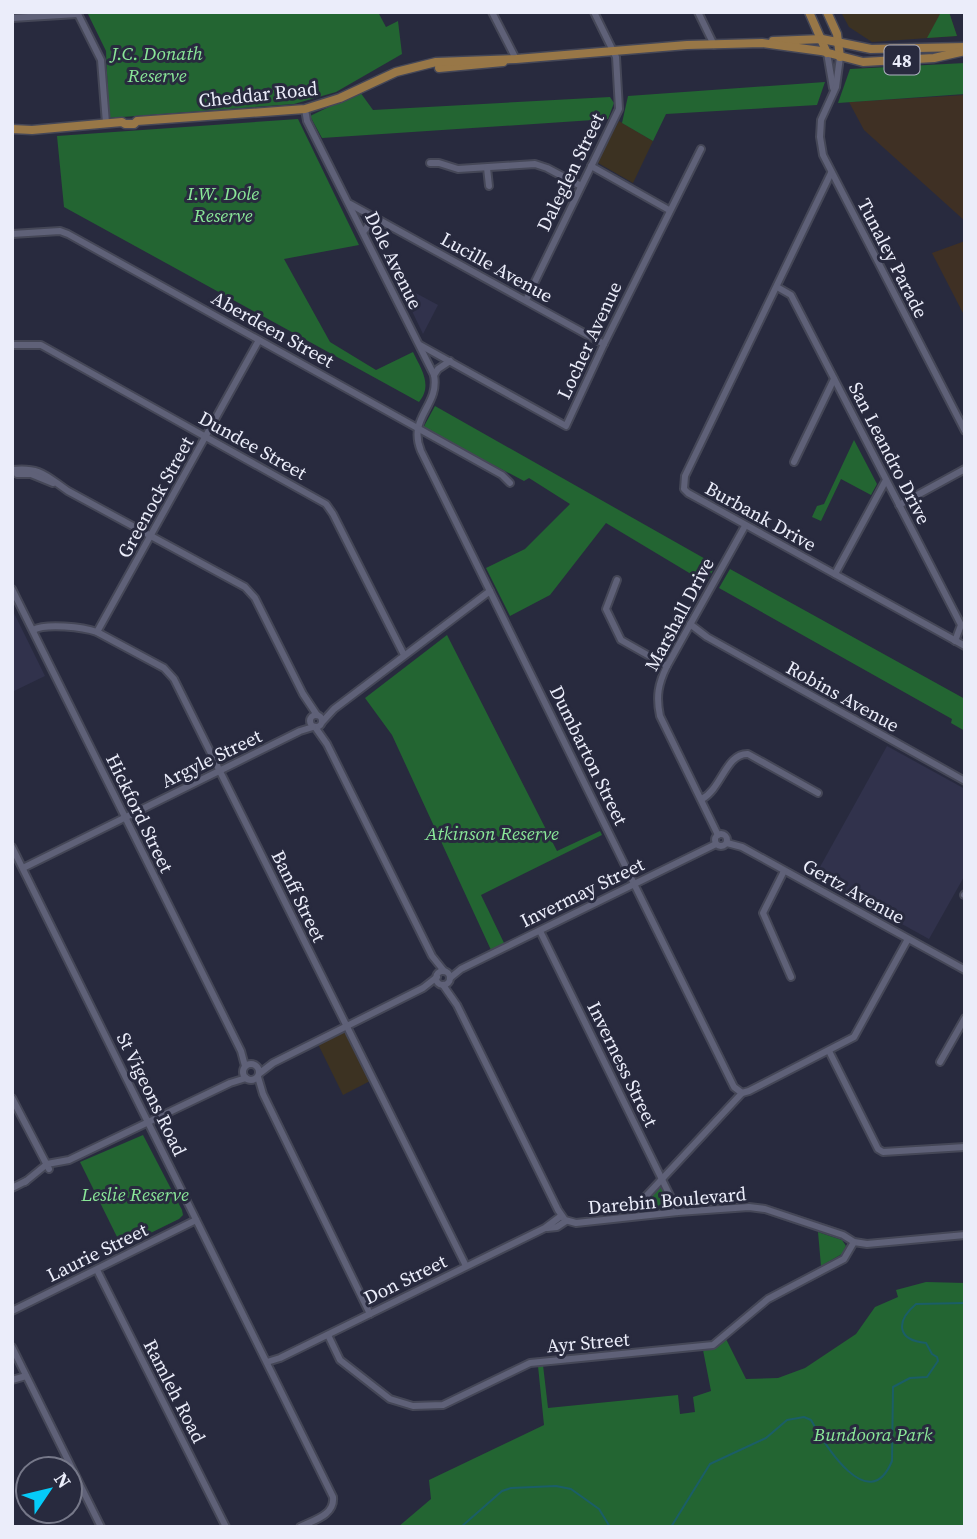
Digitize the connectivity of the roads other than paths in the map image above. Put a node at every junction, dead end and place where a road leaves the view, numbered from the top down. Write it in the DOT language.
graph roads {
  1 [pos="492,12"];
  2 [pos="594,12"];
  3 [pos="698,12"];
  4 [pos="809,12"];
  5 [pos="827,12"];
  6 [pos="77,13"];
  7 [pos="12,18"];
  8 [pos="822,39"];
  9 [pos="762,43"];
  10 [pos="839,43"];
  11 [pos="714,45"];
  12 [pos="965,49"];
  13 [pos="614,52"];
  14 [pos="827,53"];
  15 [pos="840,57"];
  16 [pos="516,59"];
  17 [pos="832,94"];
  18 [pos="305,109"];
  19 [pos="106,122"];
  20 [pos="16,128"];
  21 [pos="701,149"];
  22 [pos="430,163"];
  23 [pos="590,166"];
  24 [pos="487,168"];
  25 [pos="831,173"];
  26 [pos="836,183"];
  27 [pos="489,186"];
  28 [pos="581,186"];
  29 [pos="823,193"];
  30 [pos="348,203"];
  31 [pos="669,210"];
  32 [pos="375,218"];
  33 [pos="363,232"];
  34 [pos="12,234"];
  35 [pos="777,287"];
  36 [pos="526,300"];
  37 [pos="259,340"];
  38 [pos="419,344"];
  39 [pos="604,344"];
  40 [pos="12,345"];
  41 [pos="450,361"];
  42 [pos="434,375"];
  43 [pos="834,379"];
  44 [pos="417,427"];
  45 [pos="965,431"];
  46 [pos="206,436"];
  47 [pos="793,462"];
  48 [pos="965,469"];
  49 [pos="12,472"];
  50 [pos="886,480"];
  51 [pos="509,483"];
  52 [pos="899,505"];
  53 [pos="745,526"];
  54 [pos="151,537"];
  55 [pos="835,574"];
  56 [pos="617,580"];
  57 [pos="12,589"];
  58 [pos="490,591"];
  59 [pos="688,627"];
  60 [pos="33,630"];
  61 [pos="97,632"];
  62 [pos="956,641"];
  63 [pos="965,646"];
  64 [pos="404,655"];
  65 [pos="667,666"];
  66 [pos="316,721"];
  67 [pos="221,771"];
  68 [pos="965,781"];
  69 [pos="818,793"];
  70 [pos="702,799"];
  71 [pos="124,817"];
  72 [pos="718,835"];
  73 [pos="727,843"];
  74 [pos="716,844"];
  75 [pos="12,847"];
  76 [pos="23,868"];
  77 [pos="785,871"];
  78 [pos="635,883"];
  79 [pos="540,931"];
  80 [pos="908,939"];
  81 [pos="965,970"];
  82 [pos="791,977"];
  83 [pos="443,978"];
  84 [pos="965,1018"];
  85 [pos="346,1026"];
  86 [pos="241,1051"];
  87 [pos="829,1051"];
  88 [pos="940,1062"];
  89 [pos="244,1068"];
  90 [pos="254,1073"];
  91 [pos="230,1083"];
  92 [pos="742,1093"];
  93 [pos="12,1098"];
  94 [pos="148,1122"];
  95 [pos="965,1147"];
  96 [pos="48,1167"];
  97 [pos="662,1179"];
  98 [pos="12,1188"];
  99 [pos="635,1208"];
  100 [pos="678,1212"];
  101 [pos="564,1218"];
  102 [pos="196,1220"];
  103 [pos="965,1234"];
  104 [pos="854,1242"];
  105 [pos="466,1266"];
  106 [pos="97,1270"];
  107 [pos="12,1311"];
  108 [pos="370,1314"];
  109 [pos="328,1335"];
  110 [pos="12,1347"];
  111 [pos="268,1364"];
  112 [pos="25,1373"];
  113 [pos="12,1379"];
  114 [pos="101,1527"];
  115 [pos="226,1527"];
  116 [pos="300,1527"];
  1 -- 16 [label="street"];
  2 -- 13 [label="street, Daleglen Street"];
  3 -- 11 [label="street"];
  4 -- 8 [label="main road"];
  5 -- 10 [label="main road"];
  6 -- 7 [label="street"];
  6 -- 19 [label="street"];
  8 -- 9 [label="main road, Cheddar Road"];
  8 -- 10 [label="main road, Cheddar Road"];
  8 -- 14 [label="main road"];
  9 -- 11 [label="main road, Cheddar Road"];
  9 -- 14 [label="main road, Cheddar Road"];
  10 -- 12 [label="main road, 48"];
  10 -- 15 [label="main road"];
  11 -- 13 [label="main road, Cheddar Road"];
  12 -- 15 [label="main road, 48"];
  13 -- 16 [label="main road, Cheddar Road"];
  13 -- 23 [label="street, Daleglen Street"];
  14 -- 15 [label="main road, 48"];
  14 -- 17 [label="street, Tunaley Parade"];
  15 -- 17 [label="street, Tunaley Parade"];
  16 -- 18 [label="main road, Cheddar Road"];
  17 -- 25 [label="street, Tunaley Parade"];
  18 -- 19 [label="main road, Cheddar Road"];
  18 -- 30 [label="street, Dole Avenue"];
  19 -- 20 [label="main road, Cheddar Road"];
  21 -- 31 [label="street, Locher Avenue"];
  22 -- 24 [label="street"];
  23 -- 28 [label="street, Daleglen Street"];
  23 -- 31 [label="street"];
  24 -- 27 [label="street"];
  24 -- 28 [label="street"];
  25 -- 26 [label="street, Tunaley Parade"];
  25 -- 29 [label="street, Burbank Drive"];
  26 -- 29 [label="street, Burbank Drive"];
  26 -- 45 [label="street, Tunaley Parade"];
  28 -- 36 [label="street, Daleglen Street"];
  29 -- 35 [label="street, Burbank Drive"];
  30 -- 32 [label="street, Lucille Avenue"];
  30 -- 33 [label="street, Dole Avenue"];
  31 -- 39 [label="street, Locher Avenue"];
  32 -- 33 [label="street"];
  32 -- 36 [label="street, Lucille Avenue"];
  33 -- 38 [label="street, Dole Avenue"];
  34 -- 37 [label="street, Aberdeen Street"];
  35 -- 43 [label="street, San Leandro Drive"];
  35 -- 53 [label="street, Burbank Drive"];
  36 -- 39 [label="street, Lucille Avenue"];
  37 -- 44 [label="street, Aberdeen Street"];
  37 -- 46 [label="street, Greenock Street"];
  38 -- 41 [label="street, Locher Avenue"];
  38 -- 42 [label="street, Dole Avenue"];
  39 -- 41 [label="street, Locher Avenue"];
  40 -- 46 [label="street, Dundee Street"];
  41 -- 42 [label="street"];
  42 -- 44 [label="street"];
  43 -- 47 [label="street"];
  43 -- 50 [label="street, San Leandro Drive"];
  44 -- 51 [label="street, Aberdeen Street"];
  44 -- 58 [label="street, Dumbarton Street"];
  46 -- 54 [label="street, Greenock Street"];
  46 -- 64 [label="street, Dundee Street"];
  48 -- 52 [label="street"];
  49 -- 54 [label="street, Darebin Boulevard"];
  50 -- 52 [label="street, San Leandro Drive"];
  50 -- 55 [label="street"];
  52 -- 62 [label="street, San Leandro Drive"];
  53 -- 55 [label="street, Burbank Drive"];
  53 -- 59 [label="street, Marshall Drive"];
  54 -- 61 [label="street, Greenock Street"];
  54 -- 66 [label="street, Darebin Boulevard"];
  55 -- 62 [label="street, Burbank Drive"];
  56 -- 65 [label="street"];
  57 -- 60 [label="street, Hickford Street"];
  58 -- 64 [label="street, Argyle Street"];
  58 -- 78 [label="street, Dumbarton Street"];
  59 -- 65 [label="street, Marshall Drive"];
  59 -- 68 [label="street, Robins Avenue"];
  60 -- 61 [label="street, Banff Street"];
  60 -- 71 [label="street, Hickford Street"];
  61 -- 67 [label="street, Banff Street"];
  62 -- 63 [label="street, Burbank Drive"];
  64 -- 66 [label="street, Argyle Street"];
  65 -- 70 [label="street, Marshall Drive"];
  66 -- 67 [label="street, Argyle Street"];
  66 -- 83 [label="street, Darebin Boulevard"];
  67 -- 71 [label="street, Argyle Street"];
  67 -- 85 [label="street, Banff Street"];
  69 -- 70 [label="street"];
  70 -- 72 [label="street, Marshall Drive"];
  71 -- 76 [label="street, Argyle Street"];
  71 -- 86 [label="street, Hickford Street"];
  72 -- 73 [label="street"];
  72 -- 74 [label="street"];
  73 -- 74 [label="street"];
  73 -- 77 [label="street, Gertz Avenue"];
  74 -- 78 [label="street, Invermay Street"];
  75 -- 76 [label="street, St Vigeons Road"];
  76 -- 94 [label="street, St Vigeons Road"];
  77 -- 80 [label="street, Gertz Avenue"];
  77 -- 82 [label="street"];
  78 -- 79 [label="street, Invermay Street"];
  78 -- 92 [label="street, Dumbarton Street"];
  79 -- 83 [label="street, Invermay Street"];
  79 -- 97 [label="street, Inverness Street"];
  80 -- 81 [label="street, Gertz Avenue"];
  80 -- 87 [label="street"];
  83 -- 85 [label="street, Invermay Street"];
  83 -- 101 [label="street, Darebin Boulevard"];
  84 -- 88 [label="street"];
  85 -- 90 [label="street, Invermay Street"];
  85 -- 105 [label="street, Banff Street"];
  86 -- 89 [label="street, Hickford Street"];
  86 -- 90 [label="street, Hickford Street"];
  87 -- 92 [label="street"];
  87 -- 95 [label="street"];
  89 -- 90 [label="street, Hickford Street"];
  89 -- 90 [label="street"];
  89 -- 91 [label="street, Invermay Street"];
  90 -- 91 [label="street, Invermay Street"];
  90 -- 108 [label="street, Hickford Street"];
  91 -- 94 [label="street, Invermay Street"];
  92 -- 97 [label="street"];
  93 -- 96 [label="street"];
  94 -- 96 [label="street, Invermay Street"];
  94 -- 102 [label="street, St Vigeons Road"];
  96 -- 98 [label="street"];
  97 -- 99 [label="street"];
  97 -- 100 [label="street, Inverness Street"];
  100 -- 101 [label="street, Darebin Boulevard"];
  100 -- 104 [label="street, Darebin Boulevard"];
  101 -- 105 [label="street, Don Street"];
  102 -- 106 [label="street, Laurie Street"];
  102 -- 111 [label="street, St Vigeons Road"];
  103 -- 104 [label="street, Darebin Boulevard"];
  104 -- 109 [label="street, Ayr Street"];
  105 -- 108 [label="street, Don Street"];
  106 -- 107 [label="street, Laurie Street"];
  106 -- 115 [label="street, Ramleh Road"];
  108 -- 109 [label="street, Don Street"];
  109 -- 111 [label="street, Don Street"];
  110 -- 112 [label="street"];
  111 -- 116 [label="street, St Vigeons Road"];
  112 -- 113 [label="street"];
  112 -- 114 [label="street"];
}
